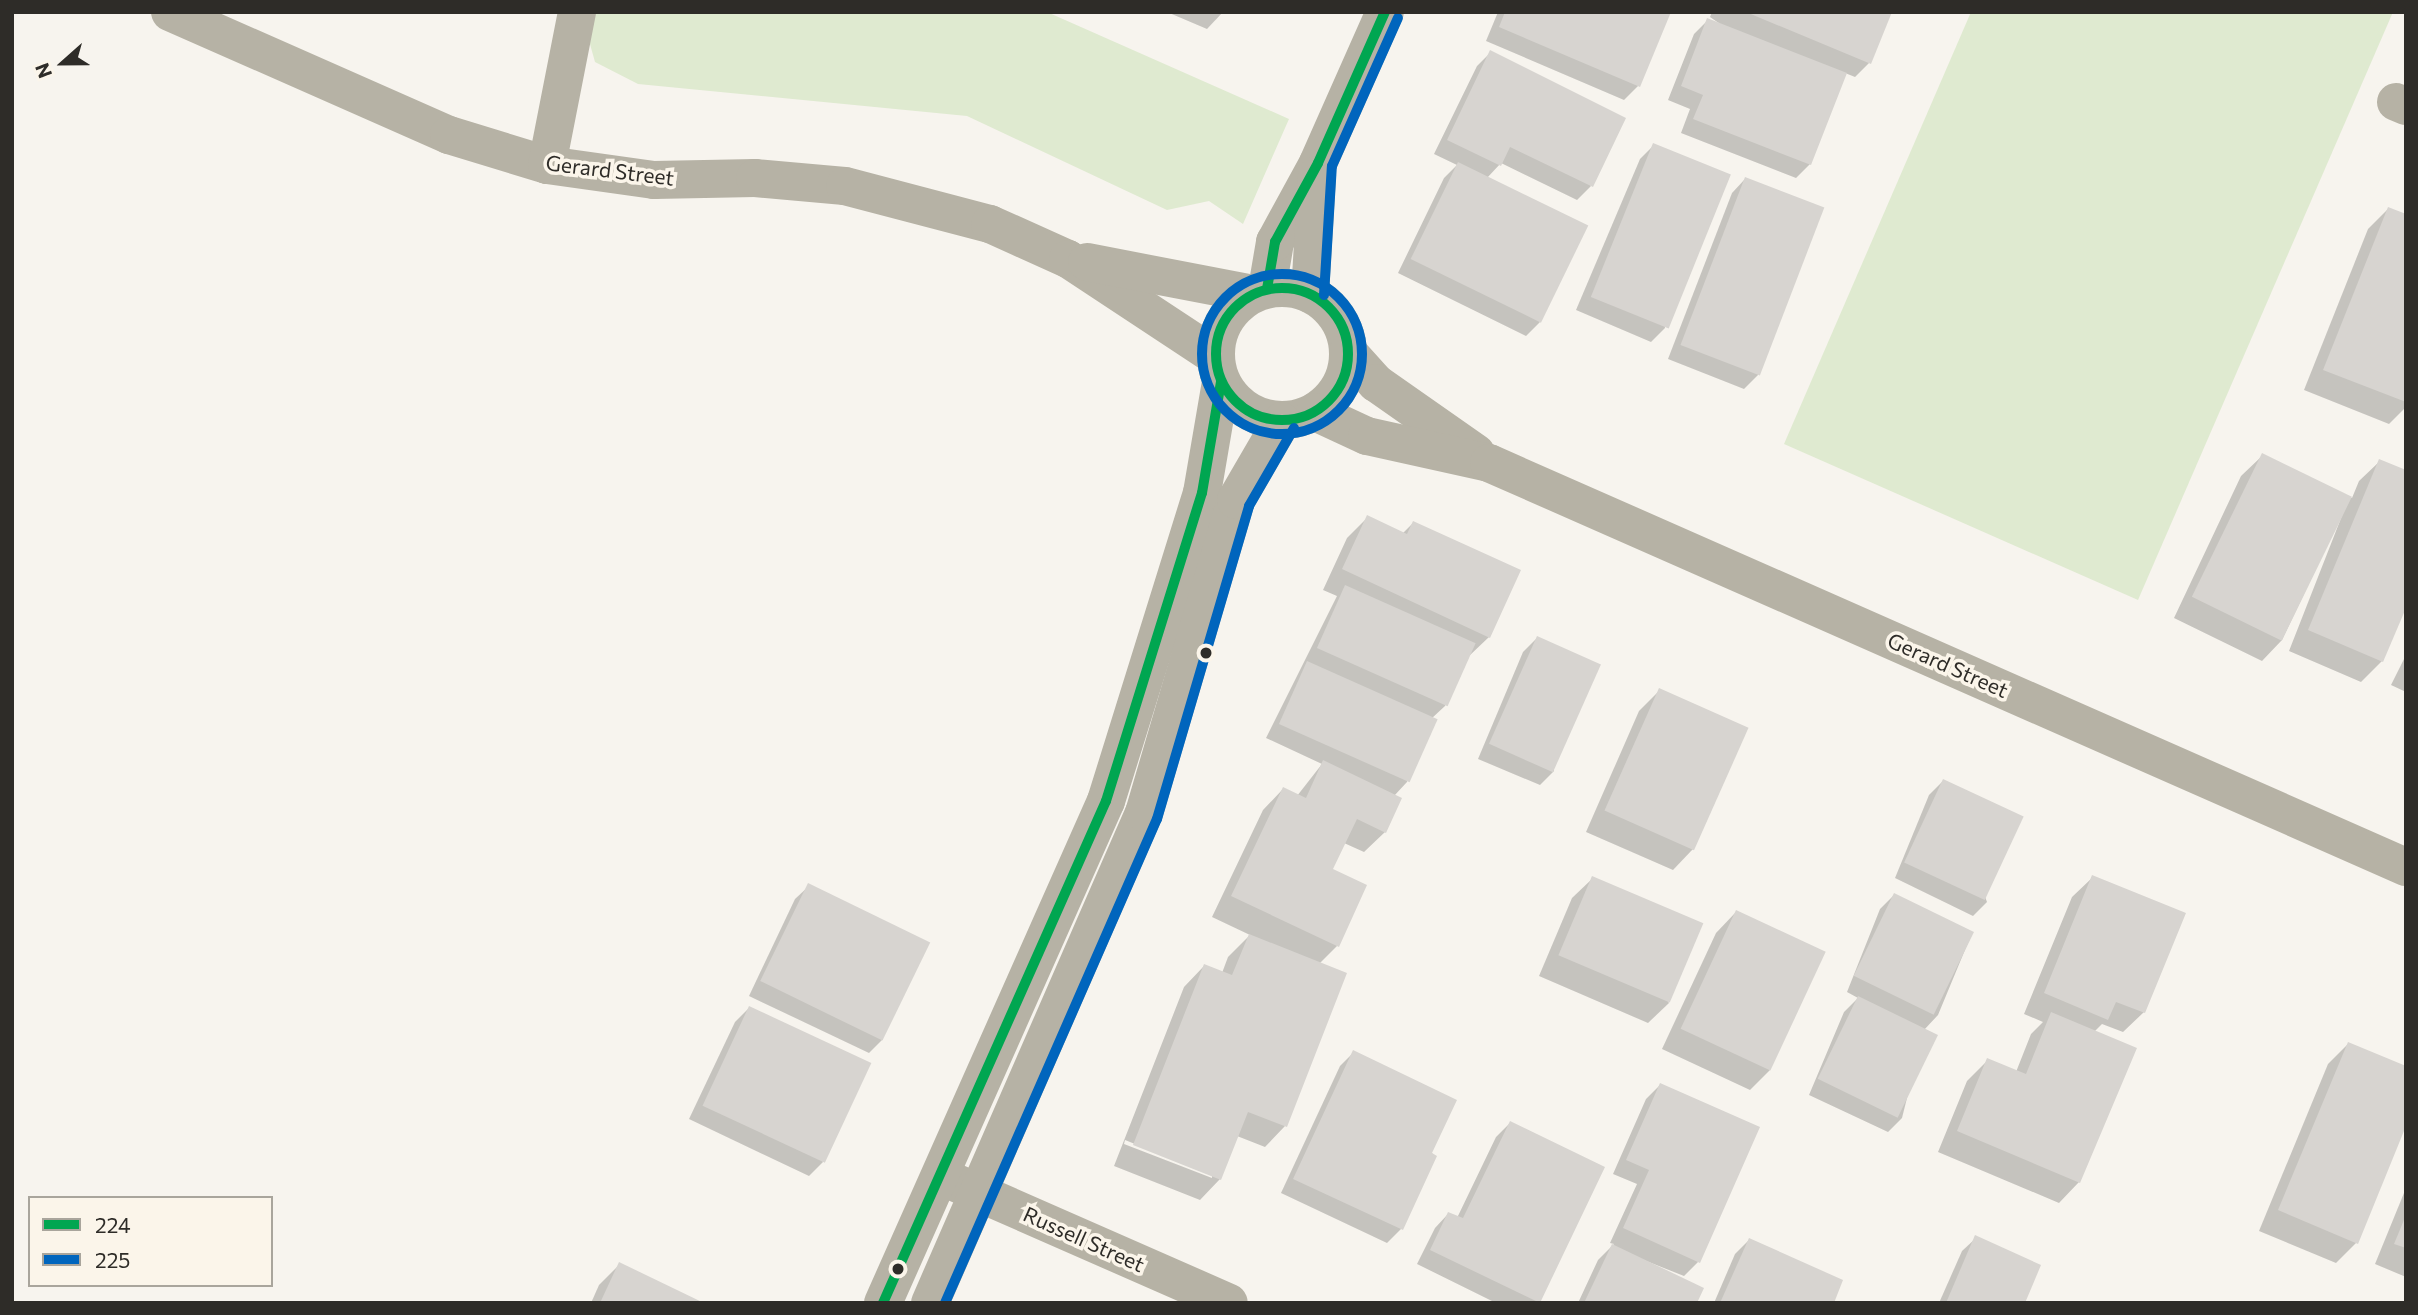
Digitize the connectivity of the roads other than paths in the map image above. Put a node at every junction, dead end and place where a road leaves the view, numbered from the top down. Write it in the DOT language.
graph roads {
  1 [pos="170,12"];
  2 [pos="577,12"];
  3 [pos="1385,12"];
  4 [pos="1318,163"];
  5 [pos="547,165"];
  6 [pos="1068,259"];
  7 [pos="1260,292"];
  8 [pos="1310,294"];
  9 [pos="1348,352"];
  10 [pos="1218,369"];
  11 [pos="1298,416"];
  12 [pos="1489,463"];
  13 [pos="2406,867"];
  14 [pos="939,1175"];
  15 [pos="979,1193"];
  16 [pos="883,1303"];
  17 [pos="930,1303"];
  18 [pos="1229,1303"];
  1 -- 5 [label="street, Gerard Street"];
  2 -- 5 [label="street"];
  3 -- 4 [label="street"];
  4 -- 7 [label="street"];
  4 -- 8 [label="street"];
  5 -- 6 [label="street, Gerard Street"];
  6 -- 7 [label="street, Gerard Street"];
  6 -- 10 [label="street, Gerard Street"];
  7 -- 8 [label="street"];
  7 -- 10 [label="street"];
  8 -- 9 [label="street"];
  9 -- 11 [label="street"];
  9 -- 12 [label="street, Gerard Street"];
  10 -- 11 [label="street"];
  10 -- 14 [label="street"];
  11 -- 12 [label="street, Gerard Street"];
  11 -- 15 [label="street"];
  12 -- 13 [label="street, Gerard Street"];
  14 -- 15 [label="street, Russell Street"];
  14 -- 16 [label="street"];
  15 -- 17 [label="street"];
  15 -- 18 [label="street, Russell Street"];
}
